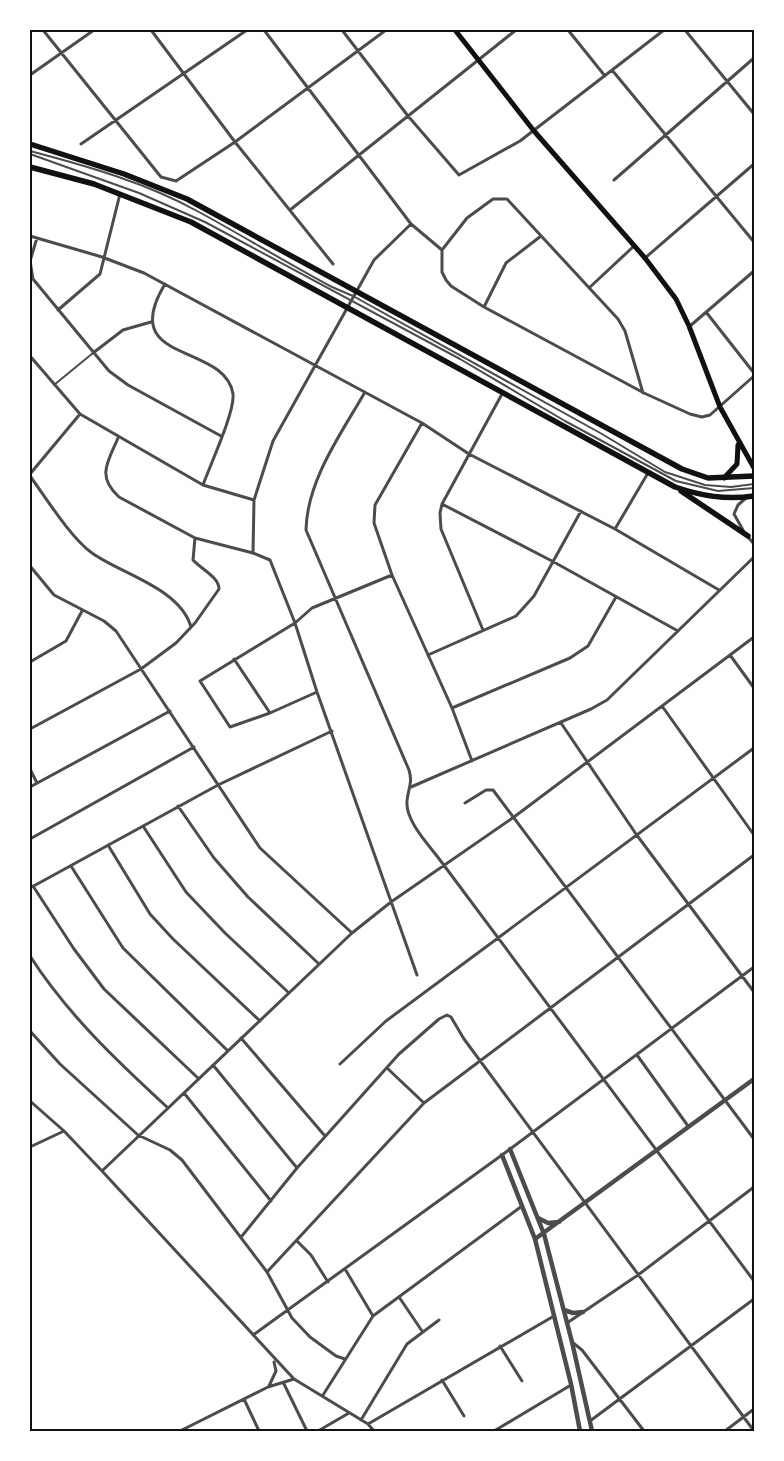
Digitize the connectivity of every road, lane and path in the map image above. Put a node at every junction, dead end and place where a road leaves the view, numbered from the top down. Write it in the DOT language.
graph roads {
  1 [pos="43,30"];
  2 [pos="94,30"];
  3 [pos="151,30"];
  4 [pos="248,30"];
  5 [pos="264,30"];
  6 [pos="342,30"];
  7 [pos="386,30"];
  8 [pos="455,30"];
  9 [pos="516,30"];
  10 [pos="568,30"];
  11 [pos="664,30"];
  12 [pos="685,30"];
  13 [pos="358,52"];
  14 [pos="62,53"];
  15 [pos="754,58"];
  16 [pos="478,60"];
  17 [pos="612,70"];
  18 [pos="184,73"];
  19 [pos="30,76"];
  20 [pos="605,76"];
  21 [pos="727,81"];
  22 [pos="309,88"];
  23 [pos="754,114"];
  24 [pos="408,116"];
  25 [pos="116,123"];
  26 [pos="534,131"];
  27 [pos="665,134"];
  28 [pos="235,142"];
  29 [pos="30,144"];
  30 [pos="81,144"];
  31 [pos="30,153"];
  32 [pos="358,156"];
  33 [pos="754,164"];
  34 [pos="30,167"];
  35 [pos="614,180"];
  36 [pos="120,193"];
  37 [pos="716,196"];
  38 [pos="290,210"];
  39 [pos="411,224"];
  40 [pos="30,236"];
  41 [pos="541,236"];
  42 [pos="37,238"];
  43 [pos="754,242"];
  44 [pos="634,246"];
  45 [pos="442,250"];
  46 [pos="102,258"];
  47 [pos="645,258"];
  48 [pos="334,264"];
  49 [pos="754,271"];
  50 [pos="165,284"];
  51 [pos="589,288"];
  52 [pos="354,295"];
  53 [pos="347,308"];
  54 [pos="484,308"];
  55 [pos="58,310"];
  56 [pos="706,312"];
  57 [pos="151,322"];
  58 [pos="689,326"];
  59 [pos="93,353"];
  60 [pos="30,356"];
  61 [pos="316,366"];
  62 [pos="754,375"];
  63 [pos="54,385"];
  64 [pos="366,392"];
  65 [pos="644,393"];
  66 [pos="502,394"];
  67 [pos="720,407"];
  68 [pos="80,414"];
  69 [pos="422,423"];
  70 [pos="221,436"];
  71 [pos="118,438"];
  72 [pos="738,442"];
  73 [pos="469,454"];
  74 [pos="754,468"];
  75 [pos="648,474"];
  76 [pos="30,475"];
  77 [pos="754,476"];
  78 [pos="723,478"];
  79 [pos="754,484"];
  80 [pos="203,485"];
  81 [pos="675,487"];
  82 [pos="754,488"];
  83 [pos="754,496"];
  84 [pos="746,497"];
  85 [pos="254,500"];
  86 [pos="442,504"];
  87 [pos="582,511"];
  88 [pos="615,529"];
  89 [pos="748,536"];
  90 [pos="195,538"];
  91 [pos="754,544"];
  92 [pos="253,553"];
  93 [pos="754,557"];
  94 [pos="552,561"];
  95 [pos="30,566"];
  96 [pos="392,575"];
  97 [pos="719,590"];
  98 [pos="616,597"];
  99 [pos="336,598"];
  100 [pos="82,611"];
  101 [pos="295,623"];
  102 [pos="191,627"];
  103 [pos="483,630"];
  104 [pos="678,631"];
  105 [pos="754,638"];
  106 [pos="428,655"];
  107 [pos="730,655"];
  108 [pos="234,659"];
  109 [pos="30,662"];
  110 [pos="140,669"];
  111 [pos="754,688"];
  112 [pos="317,692"];
  113 [pos="662,706"];
  114 [pos="452,708"];
  115 [pos="170,711"];
  116 [pos="270,714"];
  117 [pos="561,723"];
  118 [pos="30,729"];
  119 [pos="332,731"];
  120 [pos="194,747"];
  121 [pos="754,748"];
  122 [pos="472,761"];
  123 [pos="588,761"];
  124 [pos="30,769"];
  125 [pos="714,779"];
  126 [pos="38,783"];
  127 [pos="218,785"];
  128 [pos="30,787"];
  129 [pos="411,787"];
  130 [pos="465,802"];
  131 [pos="178,806"];
  132 [pos="514,817"];
  133 [pos="143,826"];
  134 [pos="636,834"];
  135 [pos="754,835"];
  136 [pos="30,838"];
  137 [pos="108,845"];
  138 [pos="754,855"];
  139 [pos="71,866"];
  140 [pos="445,866"];
  141 [pos="566,886"];
  142 [pos="31,887"];
  143 [pos="391,902"];
  144 [pos="689,905"];
  145 [pos="352,933"];
  146 [pos="499,937"];
  147 [pos="30,956"];
  148 [pos="618,957"];
  149 [pos="319,964"];
  150 [pos="754,967"];
  151 [pos="417,975"];
  152 [pos="742,976"];
  153 [pos="754,992"];
  154 [pos="289,993"];
  155 [pos="550,1008"];
  156 [pos="260,1021"];
  157 [pos="672,1029"];
  158 [pos="30,1032"];
  159 [pos="241,1038"];
  160 [pos="228,1051"];
  161 [pos="637,1055"];
  162 [pos="481,1060"];
  163 [pos="340,1064"];
  164 [pos="213,1066"];
  165 [pos="387,1068"];
  166 [pos="198,1079"];
  167 [pos="754,1079"];
  168 [pos="604,1080"];
  169 [pos="184,1093"];
  170 [pos="724,1099"];
  171 [pos="30,1101"];
  172 [pos="424,1103"];
  173 [pos="168,1108"];
  174 [pos="688,1126"];
  175 [pos="64,1131"];
  176 [pos="532,1131"];
  177 [pos="138,1135"];
  178 [pos="325,1136"];
  179 [pos="754,1139"];
  180 [pos="30,1147"];
  181 [pos="510,1149"];
  182 [pos="656,1150"];
  183 [pos="502,1155"];
  184 [pos="297,1168"];
  185 [pos="102,1171"];
  186 [pos="754,1187"];
  187 [pos="271,1201"];
  188 [pos="585,1202"];
  189 [pos="522,1206"];
  190 [pos="537,1218"];
  191 [pos="710,1221"];
  192 [pos="560,1222"];
  193 [pos="544,1234"];
  194 [pos="242,1236"];
  195 [pos="535,1239"];
  196 [pos="297,1241"];
  197 [pos="345,1269"];
  198 [pos="267,1272"];
  199 [pos="638,1275"];
  200 [pos="754,1281"];
  201 [pos="328,1282"];
  202 [pos="399,1297"];
  203 [pos="754,1299"];
  204 [pos="564,1310"];
  205 [pos="288,1311"];
  206 [pos="583,1312"];
  207 [pos="554,1315"];
  208 [pos="373,1316"];
  209 [pos="439,1320"];
  210 [pos="567,1323"];
  211 [pos="422,1331"];
  212 [pos="253,1335"];
  213 [pos="572,1342"];
  214 [pos="500,1346"];
  215 [pos="691,1346"];
  216 [pos="273,1358"];
  217 [pos="345,1359"];
  218 [pos="294,1379"];
  219 [pos="442,1380"];
  220 [pos="522,1381"];
  221 [pos="284,1384"];
  222 [pos="571,1384"];
  223 [pos="268,1387"];
  224 [pos="323,1396"];
  225 [pos="244,1399"];
  226 [pos="620,1399"];
  227 [pos="754,1409"];
  228 [pos="348,1413"];
  229 [pos="464,1416"];
  230 [pos="744,1417"];
  231 [pos="360,1420"];
  232 [pos="590,1421"];
  233 [pos="368,1424"];
  234 [pos="180,1431"];
  235 [pos="259,1431"];
  236 [pos="307,1431"];
  237 [pos="318,1431"];
  238 [pos="374,1431"];
  239 [pos="494,1431"];
  240 [pos="580,1431"];
  241 [pos="591,1431"];
  242 [pos="644,1431"];
  243 [pos="725,1431"];
  244 [pos="754,1431"];
  1 -- 14 [label="street"];
  2 -- 14 [label="street"];
  3 -- 18 [label="street"];
  4 -- 18 [label="street"];
  5 -- 22 [label="street"];
  6 -- 13 [label="street"];
  7 -- 13 [label="street"];
  8 -- 16 [label="main road"];
  9 -- 16 [label="street"];
  10 -- 20 [label="street"];
  11 -- 17 [label="street"];
  12 -- 21 [label="street"];
  13 -- 22 [label="street"];
  13 -- 24 [label="street"];
  14 -- 19 [label="street"];
  14 -- 25 [label="street"];
  15 -- 21 [label="street"];
  16 -- 24 [label="street"];
  16 -- 26 [label="main road"];
  17 -- 20 [label="street"];
  17 -- 27 [label="street"];
  18 -- 25 [label="street"];
  18 -- 28 [label="street"];
  20 -- 26 [label="street"];
  21 -- 23 [label="street"];
  21 -- 27 [label="street"];
  22 -- 28 [label="street"];
  22 -- 32 [label="street"];
  24 -- 26 [label="street"];
  24 -- 32 [label="street"];
  25 -- 28 [label="street"];
  25 -- 30 [label="street"];
  26 -- 44 [label="main road"];
  27 -- 35 [label="street"];
  27 -- 37 [label="street"];
  28 -- 38 [label="street"];
  29 -- 52 [label="main road"];
  31 -- 52 [label="lane"];
  31 -- 52 [label="lane"];
  32 -- 38 [label="street"];
  32 -- 39 [label="street"];
  33 -- 37 [label="street"];
  34 -- 36 [label="main road"];
  36 -- 46 [label="street"];
  36 -- 53 [label="main road"];
  37 -- 43 [label="street"];
  37 -- 47 [label="street"];
  38 -- 48 [label="street"];
  39 -- 45 [label="street"];
  39 -- 52 [label="street"];
  40 -- 42 [label="street"];
  41 -- 45 [label="street"];
  41 -- 51 [label="street"];
  41 -- 54 [label="street"];
  42 -- 46 [label="street"];
  42 -- 55 [label="street"];
  44 -- 47 [label="main road"];
  44 -- 51 [label="street"];
  45 -- 54 [label="street"];
  46 -- 50 [label="street"];
  46 -- 55 [label="street"];
  47 -- 58 [label="main road"];
  49 -- 56 [label="street"];
  50 -- 57 [label="street"];
  50 -- 61 [label="street"];
  51 -- 65 [label="street"];
  52 -- 53 [label="street"];
  52 -- 78 [label="main road"];
  52 -- 79 [label="lane"];
  52 -- 82 [label="lane"];
  53 -- 61 [label="street"];
  53 -- 66 [label="main road"];
  54 -- 65 [label="street"];
  55 -- 59 [label="street"];
  56 -- 58 [label="street"];
  56 -- 62 [label="street"];
  57 -- 59 [label="street"];
  57 -- 70 [label="street"];
  58 -- 67 [label="main road"];
  59 -- 63 [label="lane"];
  59 -- 70 [label="street"];
  60 -- 63 [label="street"];
  61 -- 64 [label="street"];
  61 -- 85 [label="street"];
  62 -- 67 [label="street"];
  63 -- 68 [label="street"];
  64 -- 69 [label="street"];
  64 -- 99 [label="street"];
  65 -- 67 [label="street"];
  66 -- 73 [label="street"];
  66 -- 75 [label="main road"];
  67 -- 72 [label="main road"];
  68 -- 71 [label="street"];
  68 -- 76 [label="street"];
  69 -- 73 [label="street"];
  69 -- 96 [label="street"];
  70 -- 80 [label="street"];
  71 -- 80 [label="street"];
  71 -- 90 [label="street"];
  72 -- 74 [label="main road"];
  72 -- 78 [label="main road"];
  73 -- 86 [label="street"];
  73 -- 87 [label="street"];
  75 -- 81 [label="main road"];
  75 -- 88 [label="street"];
  76 -- 102 [label="street"];
  77 -- 78 [label="main road"];
  80 -- 85 [label="street"];
  81 -- 84 [label="main road"];
  81 -- 89 [label="main road"];
  83 -- 84 [label="main road"];
  84 -- 89 [label="street"];
  85 -- 92 [label="street"];
  86 -- 94 [label="street"];
  86 -- 103 [label="street"];
  87 -- 88 [label="street"];
  87 -- 94 [label="street"];
  88 -- 97 [label="street"];
  89 -- 91 [label="street"];
  90 -- 92 [label="street"];
  90 -- 102 [label="street"];
  92 -- 101 [label="street"];
  93 -- 97 [label="street"];
  94 -- 98 [label="street"];
  94 -- 103 [label="street"];
  95 -- 100 [label="street"];
  96 -- 99 [label="street"];
  96 -- 106 [label="street"];
  97 -- 104 [label="street"];
  98 -- 104 [label="street"];
  98 -- 114 [label="street"];
  99 -- 101 [label="street"];
  99 -- 129 [label="street"];
  100 -- 109 [label="street"];
  100 -- 110 [label="street"];
  101 -- 108 [label="street"];
  101 -- 112 [label="street"];
  102 -- 110 [label="street"];
  103 -- 106 [label="street"];
  104 -- 117 [label="street"];
  105 -- 107 [label="street"];
  106 -- 114 [label="street"];
  107 -- 111 [label="street"];
  107 -- 113 [label="street"];
  108 -- 116 [label="street"];
  108 -- 116 [label="street"];
  110 -- 115 [label="street"];
  110 -- 118 [label="street"];
  112 -- 116 [label="street"];
  112 -- 119 [label="street"];
  113 -- 123 [label="street"];
  113 -- 125 [label="street"];
  114 -- 122 [label="street"];
  115 -- 120 [label="street"];
  115 -- 126 [label="street"];
  117 -- 122 [label="street"];
  117 -- 123 [label="street"];
  119 -- 127 [label="street"];
  119 -- 143 [label="street"];
  120 -- 127 [label="street"];
  120 -- 136 [label="street"];
  121 -- 125 [label="street"];
  122 -- 129 [label="street"];
  123 -- 132 [label="street"];
  123 -- 134 [label="street"];
  124 -- 126 [label="street"];
  125 -- 134 [label="street"];
  125 -- 135 [label="street"];
  126 -- 128 [label="street"];
  127 -- 131 [label="street"];
  127 -- 145 [label="street"];
  129 -- 140 [label="street"];
  130 -- 132 [label="street"];
  131 -- 133 [label="street"];
  131 -- 149 [label="street"];
  132 -- 140 [label="street"];
  132 -- 141 [label="street"];
  133 -- 137 [label="street"];
  133 -- 154 [label="street"];
  134 -- 141 [label="street"];
  134 -- 144 [label="street"];
  137 -- 139 [label="street"];
  137 -- 156 [label="street"];
  138 -- 144 [label="street"];
  139 -- 142 [label="street"];
  139 -- 160 [label="street"];
  140 -- 143 [label="street"];
  140 -- 146 [label="street"];
  141 -- 146 [label="street"];
  141 -- 148 [label="street"];
  142 -- 166 [label="street"];
  143 -- 145 [label="street"];
  143 -- 151 [label="street"];
  144 -- 148 [label="street"];
  144 -- 152 [label="street"];
  145 -- 149 [label="street"];
  146 -- 155 [label="street"];
  146 -- 163 [label="street"];
  147 -- 173 [label="street"];
  148 -- 155 [label="street"];
  148 -- 157 [label="street"];
  149 -- 154 [label="street"];
  150 -- 152 [label="street"];
  152 -- 153 [label="street"];
  152 -- 157 [label="street"];
  154 -- 156 [label="street"];
  155 -- 162 [label="street"];
  155 -- 168 [label="street"];
  156 -- 159 [label="street"];
  157 -- 161 [label="street"];
  157 -- 170 [label="street"];
  158 -- 177 [label="street"];
  159 -- 160 [label="street"];
  159 -- 178 [label="street"];
  160 -- 164 [label="street"];
  161 -- 168 [label="street"];
  161 -- 174 [label="street"];
  162 -- 165 [label="street"];
  162 -- 172 [label="street"];
  162 -- 176 [label="street"];
  164 -- 166 [label="street"];
  164 -- 184 [label="street"];
  165 -- 172 [label="street"];
  165 -- 178 [label="street"];
  166 -- 169 [label="street"];
  167 -- 170 [label="street"];
  168 -- 176 [label="street"];
  168 -- 182 [label="street"];
  169 -- 173 [label="street"];
  169 -- 187 [label="street"];
  170 -- 174 [label="street"];
  170 -- 179 [label="street"];
  171 -- 175 [label="street"];
  172 -- 196 [label="street"];
  173 -- 177 [label="street"];
  174 -- 182 [label="street"];
  175 -- 180 [label="street"];
  175 -- 185 [label="street"];
  176 -- 181 [label="street"];
  176 -- 188 [label="street"];
  177 -- 185 [label="street"];
  177 -- 194 [label="street"];
  178 -- 184 [label="street"];
  181 -- 183 [label="street"];
  181 -- 190 [label="street"];
  182 -- 188 [label="street"];
  182 -- 191 [label="street"];
  183 -- 189 [label="street"];
  183 -- 197 [label="street"];
  184 -- 187 [label="street"];
  185 -- 212 [label="street"];
  186 -- 191 [label="street"];
  187 -- 194 [label="street"];
  188 -- 192 [label="street"];
  188 -- 199 [label="street"];
  189 -- 195 [label="street"];
  189 -- 202 [label="street"];
  190 -- 192 [label="street"];
  190 -- 193 [label="street"];
  191 -- 199 [label="street"];
  191 -- 200 [label="street"];
  192 -- 193 [label="street"];
  193 -- 195 [label="street"];
  193 -- 204 [label="street"];
  194 -- 198 [label="street"];
  195 -- 207 [label="street"];
  196 -- 198 [label="street"];
  196 -- 201 [label="street"];
  197 -- 201 [label="street"];
  197 -- 208 [label="street"];
  198 -- 205 [label="street"];
  199 -- 206 [label="street"];
  199 -- 215 [label="street"];
  201 -- 205 [label="street"];
  202 -- 208 [label="street"];
  202 -- 211 [label="street"];
  203 -- 215 [label="street"];
  204 -- 206 [label="street"];
  204 -- 210 [label="street"];
  205 -- 212 [label="street"];
  205 -- 217 [label="street"];
  206 -- 210 [label="street"];
  207 -- 214 [label="street"];
  207 -- 222 [label="street"];
  208 -- 217 [label="street"];
  209 -- 211 [label="street"];
  210 -- 213 [label="street"];
  211 -- 231 [label="street"];
  212 -- 216 [label="street"];
  213 -- 226 [label="street"];
  213 -- 232 [label="street"];
  214 -- 219 [label="street"];
  214 -- 220 [label="street"];
  215 -- 226 [label="street"];
  215 -- 230 [label="street"];
  216 -- 218 [label="street"];
  216 -- 223 [label="street"];
  217 -- 224 [label="street"];
  218 -- 221 [label="street"];
  218 -- 224 [label="street"];
  219 -- 229 [label="street"];
  219 -- 233 [label="street"];
  221 -- 223 [label="street"];
  221 -- 236 [label="street"];
  222 -- 239 [label="street"];
  222 -- 240 [label="street"];
  223 -- 225 [label="street"];
  224 -- 228 [label="street"];
  225 -- 234 [label="street"];
  225 -- 235 [label="street"];
  226 -- 232 [label="street"];
  226 -- 242 [label="street"];
  227 -- 230 [label="street"];
  228 -- 231 [label="street"];
  228 -- 237 [label="street"];
  230 -- 243 [label="street"];
  230 -- 244 [label="street"];
  231 -- 233 [label="street"];
  232 -- 241 [label="street"];
  233 -- 238 [label="street"];
}
